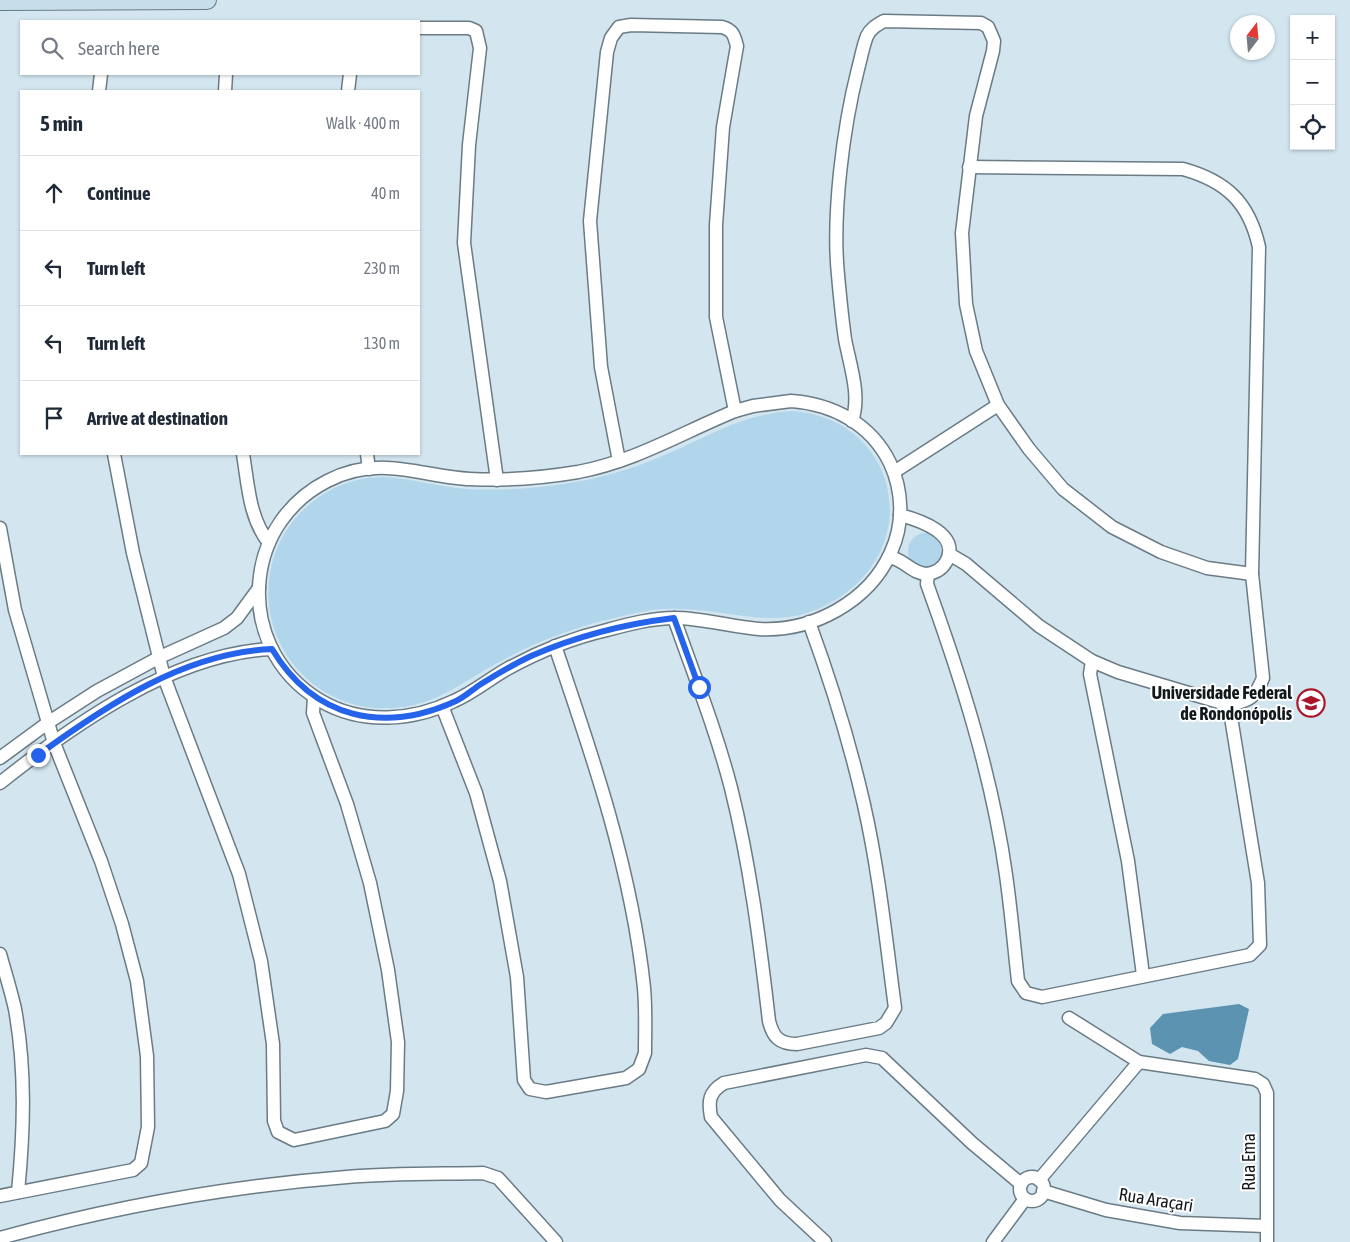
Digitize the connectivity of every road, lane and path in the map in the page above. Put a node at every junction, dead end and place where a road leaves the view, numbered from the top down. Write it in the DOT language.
graph roads {
  1 [pos="207,0"];
  2 [pos="0,1"];
  3 [pos="420,28"];
  4 [pos="101,75"];
  5 [pos="226,75"];
  6 [pos="350,75"];
  7 [pos="99,90"];
  8 [pos="225,90"];
  9 [pos="348,90"];
  10 [pos="968,167"];
  11 [pos="998,405"];
  12 [pos="735,411"];
  13 [pos="852,421"];
  14 [pos="114,455"];
  15 [pos="243,455"];
  16 [pos="367,455"];
  17 [pos="619,461"];
  18 [pos="369,469"];
  19 [pos="894,472"];
  20 [pos="497,480"];
  21 [pos="900,515"];
  22 [pos="0,528"];
  23 [pos="269,543"];
  24 [pos="949,554"];
  25 [pos="889,557"];
  26 [pos="928,574"];
  27 [pos="1252,574"];
  28 [pos="259,588"];
  29 [pos="674,618"];
  30 [pos="809,622"];
  31 [pos="555,646"];
  32 [pos="272,649"];
  33 [pos="160,657"];
  34 [pos="1092,661"];
  35 [pos="164,677"];
  36 [pos="314,697"];
  37 [pos="1229,705"];
  38 [pos="442,706"];
  39 [pos="49,722"];
  40 [pos="54,743"];
  41 [pos="0,758"];
  42 [pos="0,783"];
  43 [pos="0,954"];
  44 [pos="1143,975"];
  45 [pos="1069,1018"];
  46 [pos="1139,1062"];
  47 [pos="1021,1184"];
  48 [pos="1041,1186"];
  49 [pos="18,1192"];
  50 [pos="0,1196"];
  51 [pos="1025,1199"];
  52 [pos="1266,1226"];
  53 [pos="0,1238"];
  54 [pos="556,1242"];
  55 [pos="825,1242"];
  56 [pos="993,1242"];
  57 [pos="1267,1242"];
  1 -- 2 [label="street"];
  3 -- 20 [label="street"];
  4 -- 7 [label="street"];
  5 -- 8 [label="street"];
  6 -- 9 [label="street"];
  10 -- 11 [label="street"];
  10 -- 13 [label="street"];
  10 -- 27 [label="street"];
  11 -- 19 [label="street"];
  11 -- 27 [label="street"];
  12 -- 13 [label="street"];
  12 -- 17 [label="street"];
  12 -- 17 [label="street"];
  13 -- 19 [label="street"];
  14 -- 33 [label="street"];
  15 -- 23 [label="street"];
  16 -- 18 [label="street"];
  17 -- 20 [label="street"];
  18 -- 20 [label="street"];
  18 -- 23 [label="street"];
  19 -- 21 [label="street"];
  21 -- 24 [label="street"];
  21 -- 25 [label="street"];
  22 -- 39 [label="street"];
  23 -- 28 [label="street"];
  24 -- 26 [label="street"];
  24 -- 34 [label="street"];
  25 -- 26 [label="street"];
  25 -- 30 [label="street"];
  26 -- 44 [label="street"];
  27 -- 37 [label="street"];
  28 -- 32 [label="street"];
  28 -- 33 [label="street"];
  29 -- 30 [label="street"];
  29 -- 30 [label="street"];
  29 -- 31 [label="street"];
  31 -- 38 [label="street"];
  31 -- 38 [label="street"];
  32 -- 35 [label="street"];
  32 -- 36 [label="street"];
  33 -- 35 [label="street"];
  33 -- 39 [label="street"];
  34 -- 37 [label="street"];
  34 -- 44 [label="street"];
  35 -- 36 [label="street"];
  35 -- 40 [label="street"];
  36 -- 38 [label="street"];
  37 -- 44 [label="street"];
  39 -- 40 [label="street"];
  39 -- 41 [label="street"];
  40 -- 42 [label="street"];
  40 -- 49 [label="street"];
  43 -- 49 [label="street"];
  45 -- 46 [label="street"];
  46 -- 48 [label="street"];
  46 -- 52 [label="street, Rua Ema"];
  47 -- 48 [label="street"];
  47 -- 51 [label="street"];
  47 -- 55 [label="street"];
  48 -- 51 [label="street"];
  48 -- 52 [label="street, Rua Araçari"];
  49 -- 50 [label="street"];
  51 -- 56 [label="street"];
  52 -- 57 [label="street, Rua Ema"];
  53 -- 54 [label="street"];
}
